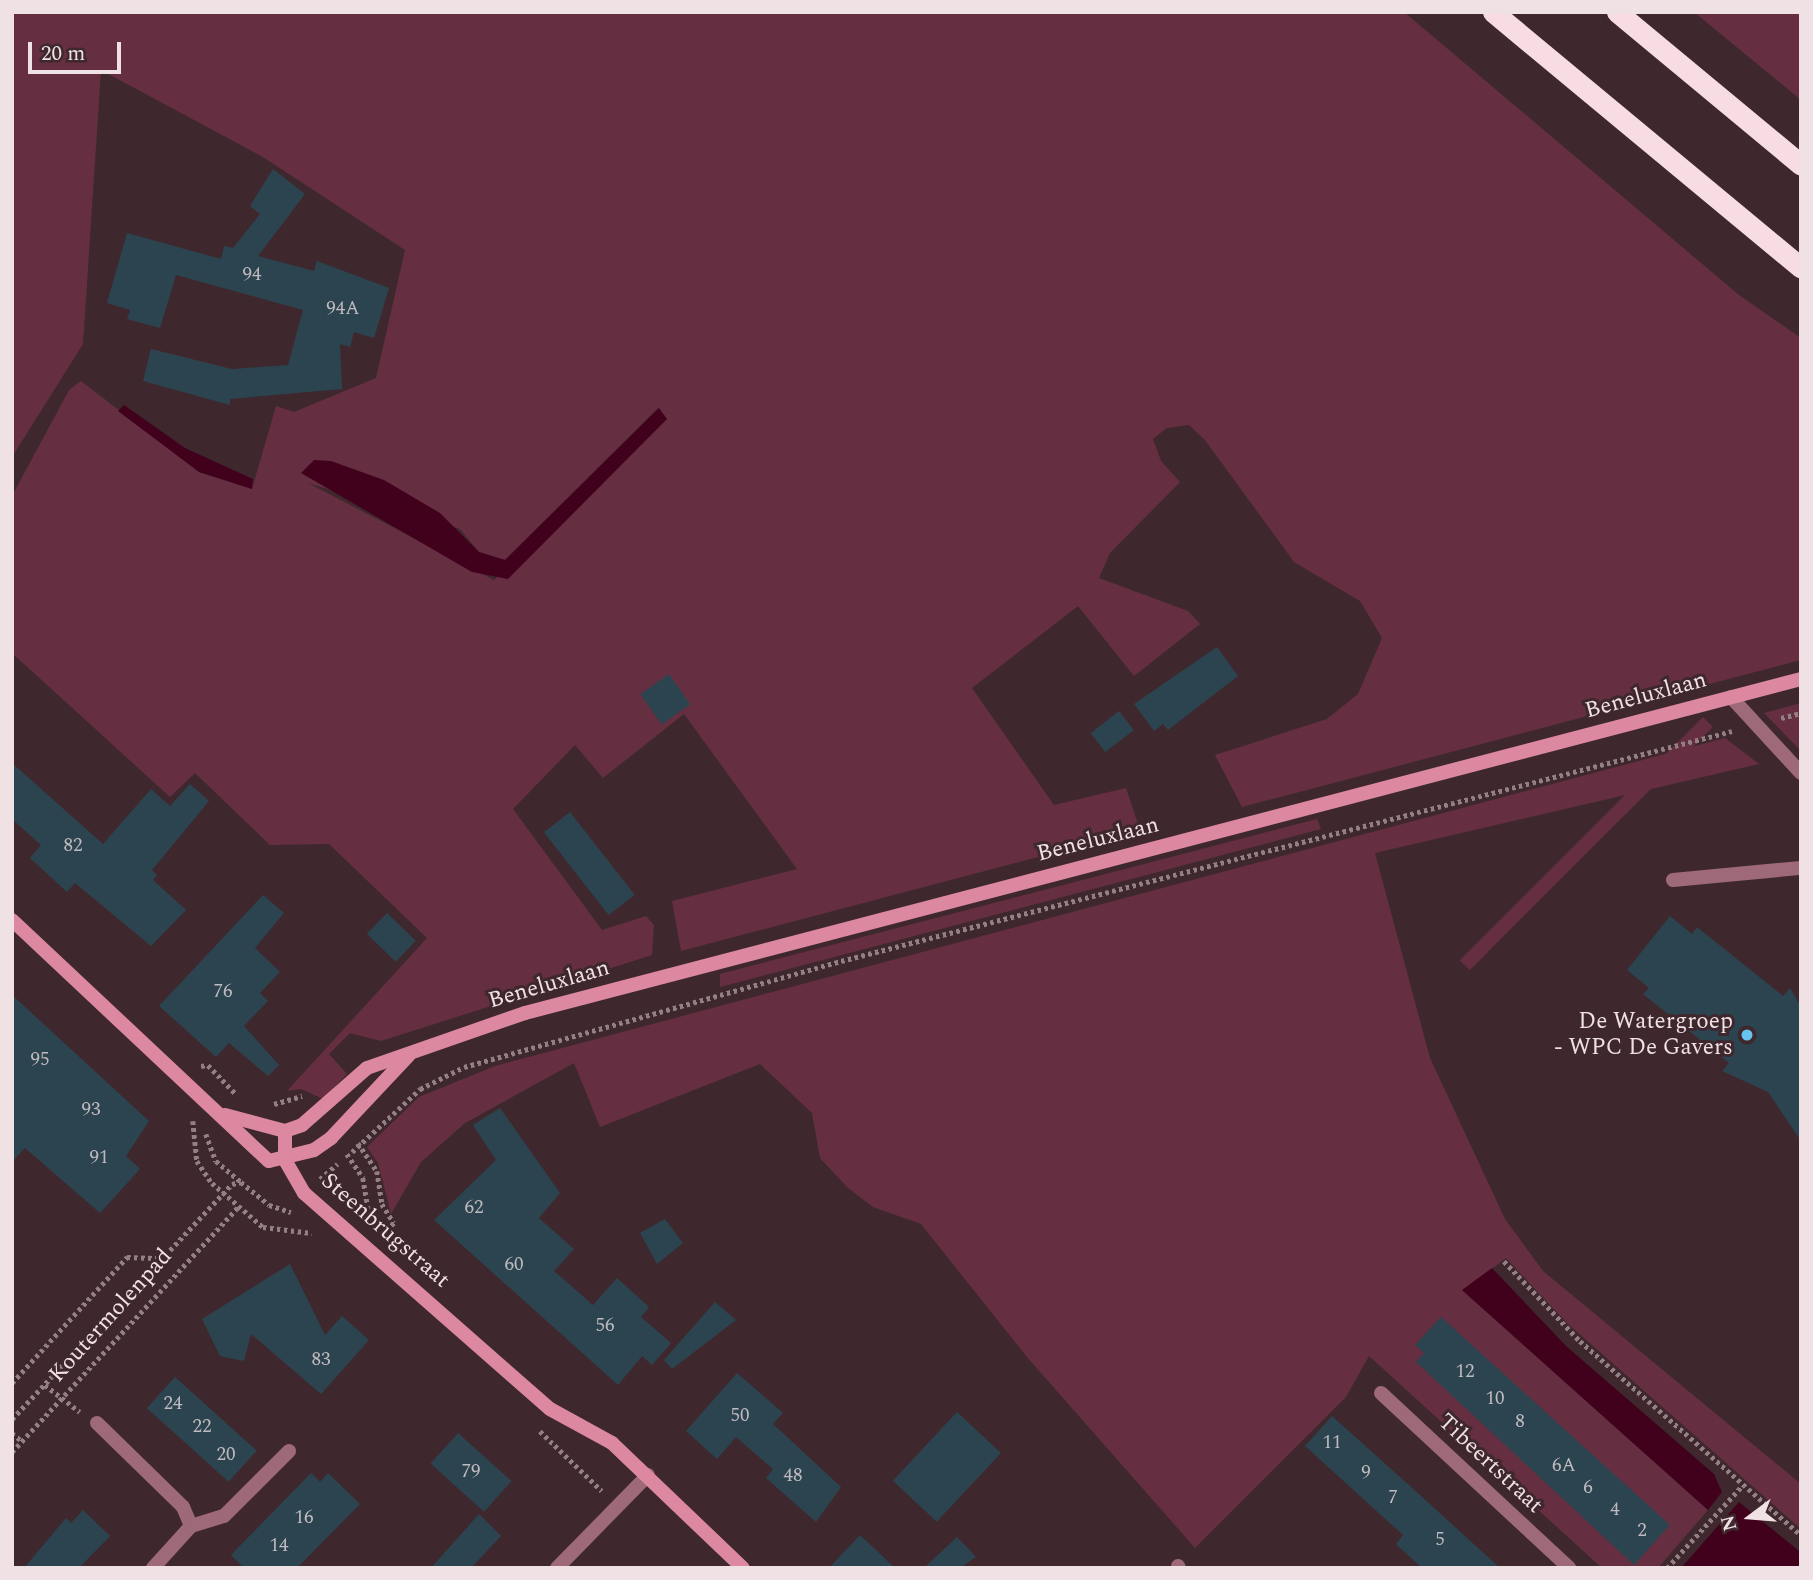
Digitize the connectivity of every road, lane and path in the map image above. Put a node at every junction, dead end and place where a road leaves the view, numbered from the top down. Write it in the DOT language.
graph roads {
  1 [pos="1493,12"];
  2 [pos="1617,12"];
  3 [pos="1801,165"];
  4 [pos="1801,268"];
  5 [pos="1801,679"];
  6 [pos="1731,697"];
  7 [pos="1801,713"];
  8 [pos="1756,724"];
  9 [pos="1801,773"];
  10 [pos="1801,868"];
  11 [pos="1673,880"];
  12 [pos="12,920"];
  13 [pos="409,1055"];
  14 [pos="177,1070"];
  15 [pos="243,1101"];
  16 [pos="323,1108"];
  17 [pos="263,1110"];
  18 [pos="225,1115"];
  19 [pos="191,1116"];
  20 [pos="344,1127"];
  21 [pos="285,1131"];
  22 [pos="359,1145"];
  23 [pos="285,1160"];
  24 [pos="225,1191"];
  25 [pos="239,1206"];
  26 [pos="285,1210"];
  27 [pos="318,1238"];
  28 [pos="160,1258"];
  29 [pos="1504,1262"];
  30 [pos="388,1263"];
  31 [pos="12,1383"];
  32 [pos="45,1385"];
  33 [pos="1381,1393"];
  34 [pos="59,1399"];
  35 [pos="12,1419"];
  36 [pos="528,1421"];
  37 [pos="97,1423"];
  38 [pos="12,1433"];
  39 [pos="22,1441"];
  40 [pos="289,1451"];
  41 [pos="12,1452"];
  42 [pos="648,1475"];
  43 [pos="1742,1486"];
  44 [pos="618,1506"];
  45 [pos="191,1525"];
  46 [pos="1801,1535"];
  47 [pos="153,1568"];
  48 [pos="557,1568"];
  49 [pos="743,1568"];
  50 [pos="1569,1568"];
  51 [pos="1667,1568"];
  1 -- 4 [label="highway"];
  2 -- 3 [label="highway"];
  5 -- 6 [label="street, Beneluxlaan"];
  6 -- 8 [label="street"];
  6 -- 13 [label="street, Beneluxlaan"];
  7 -- 8 [label="path"];
  8 -- 9 [label="street"];
  8 -- 22 [label="path"];
  10 -- 11 [label="street"];
  12 -- 14 [label="street"];
  13 -- 16 [label="street, Beneluxlaan"];
  13 -- 20 [label="street, Beneluxlaan"];
  14 -- 15 [label="path"];
  14 -- 18 [label="street"];
  16 -- 17 [label="path"];
  16 -- 21 [label="street, Beneluxlaan"];
  18 -- 21 [label="street"];
  18 -- 23 [label="street"];
  19 -- 24 [label="path"];
  20 -- 22 [label="path"];
  20 -- 23 [label="street, Beneluxlaan"];
  21 -- 23 [label="street"];
  22 -- 30 [label="path"];
  23 -- 30 [label="street, Steenbrugstraat"];
  24 -- 25 [label="path"];
  24 -- 26 [label="path"];
  24 -- 28 [label="path, Koutermolenpad"];
  25 -- 27 [label="path"];
  25 -- 34 [label="path, Koutermolenpad"];
  28 -- 31 [label="path, Koutermolenpad"];
  28 -- 32 [label="path, Koutermolenpad"];
  29 -- 43 [label="path"];
  30 -- 42 [label="street, Steenbrugstraat"];
  32 -- 34 [label="path"];
  32 -- 35 [label="path, Koutermolenpad"];
  33 -- 50 [label="street, Tibeertstraat"];
  34 -- 37 [label="path"];
  34 -- 39 [label="path, Koutermolenpad"];
  36 -- 44 [label="path"];
  37 -- 45 [label="street"];
  38 -- 39 [label="path"];
  39 -- 41 [label="path, Koutermolenpad"];
  40 -- 45 [label="street"];
  42 -- 44 [label="street"];
  42 -- 49 [label="street, Steenbrugstraat"];
  43 -- 46 [label="path"];
  43 -- 51 [label="path"];
  44 -- 48 [label="street"];
  45 -- 47 [label="street"];
}
